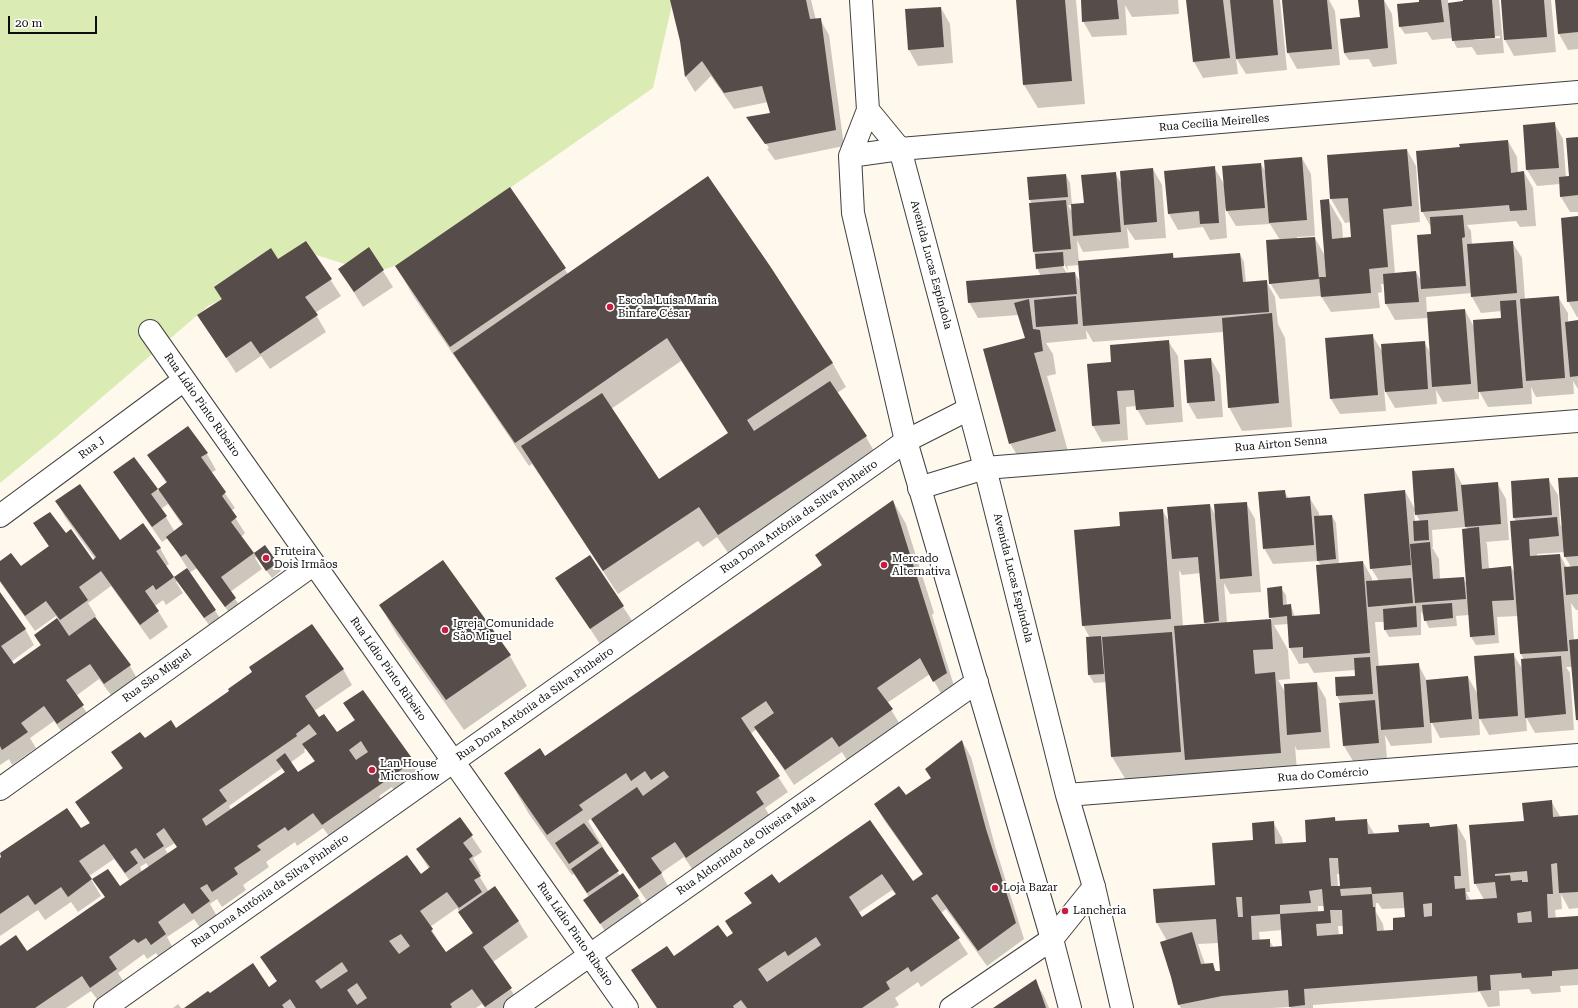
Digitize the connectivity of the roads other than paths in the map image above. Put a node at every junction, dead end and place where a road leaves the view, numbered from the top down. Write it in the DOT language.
graph roads {
  1 [pos="861,0"];
  2 [pos="1578,92"];
  3 [pos="868,110"];
  4 [pos="900,149"];
  5 [pos="850,156"];
  6 [pos="150,331"];
  7 [pos="184,380"];
  8 [pos="969,409"];
  9 [pos="1578,420"];
  10 [pos="906,441"];
  11 [pos="985,468"];
  12 [pos="919,488"];
  13 [pos="0,516"];
  14 [pos="314,564"];
  15 [pos="977,682"];
  16 [pos="1578,755"];
  17 [pos="453,761"];
  18 [pos="0,789"];
  19 [pos="1067,795"];
  20 [pos="1094,887"];
  21 [pos="1052,939"];
  22 [pos="590,955"];
  23 [pos="105,1008"];
  24 [pos="515,1008"];
  25 [pos="627,1008"];
  26 [pos="951,1008"];
  27 [pos="1070,1008"];
  28 [pos="1122,1008"];
  1 -- 3 [label="street"];
  2 -- 4 [label="street, Rua Cecília Meirelles"];
  3 -- 4 [label="street"];
  3 -- 5 [label="street"];
  4 -- 5 [label="street, Rua Cecília Meirelles"];
  4 -- 8 [label="street, Avenida Lucas Espíndola"];
  5 -- 10 [label="street"];
  6 -- 7 [label="street, Rua Lídio Pinto Ribeiro"];
  7 -- 13 [label="street, Rua J"];
  7 -- 14 [label="street, Rua Lídio Pinto Ribeiro"];
  8 -- 10 [label="street, Rua Dona Antônia da Silva Pinheiro"];
  8 -- 11 [label="street, Avenida Lucas Espíndola"];
  9 -- 11 [label="street, Rua Airton Senna"];
  10 -- 12 [label="street"];
  10 -- 17 [label="street, Rua Dona Antônia da Silva Pinheiro"];
  11 -- 12 [label="street, Rua Airton Senna"];
  11 -- 19 [label="street, Avenida Lucas Espíndola"];
  12 -- 15 [label="street"];
  14 -- 17 [label="street, Rua Lídio Pinto Ribeiro"];
  14 -- 18 [label="street, Rua São Miguel"];
  15 -- 21 [label="street"];
  15 -- 22 [label="street, Rua Aldorindo de Oliveira Maia"];
  16 -- 19 [label="street, Rua do Comércio"];
  17 -- 22 [label="street, Rua Lídio Pinto Ribeiro"];
  17 -- 23 [label="street, Rua Dona Antônia da Silva Pinheiro"];
  19 -- 20 [label="street, Avenida Lucas Espíndola"];
  20 -- 21 [label="street"];
  20 -- 28 [label="street, Avenida Lucas Espíndola"];
  21 -- 26 [label="street"];
  21 -- 27 [label="street"];
  22 -- 24 [label="street, Rua Aldorindo de Oliveira Maia"];
  22 -- 25 [label="street, Rua Lídio Pinto Ribeiro"];
}
